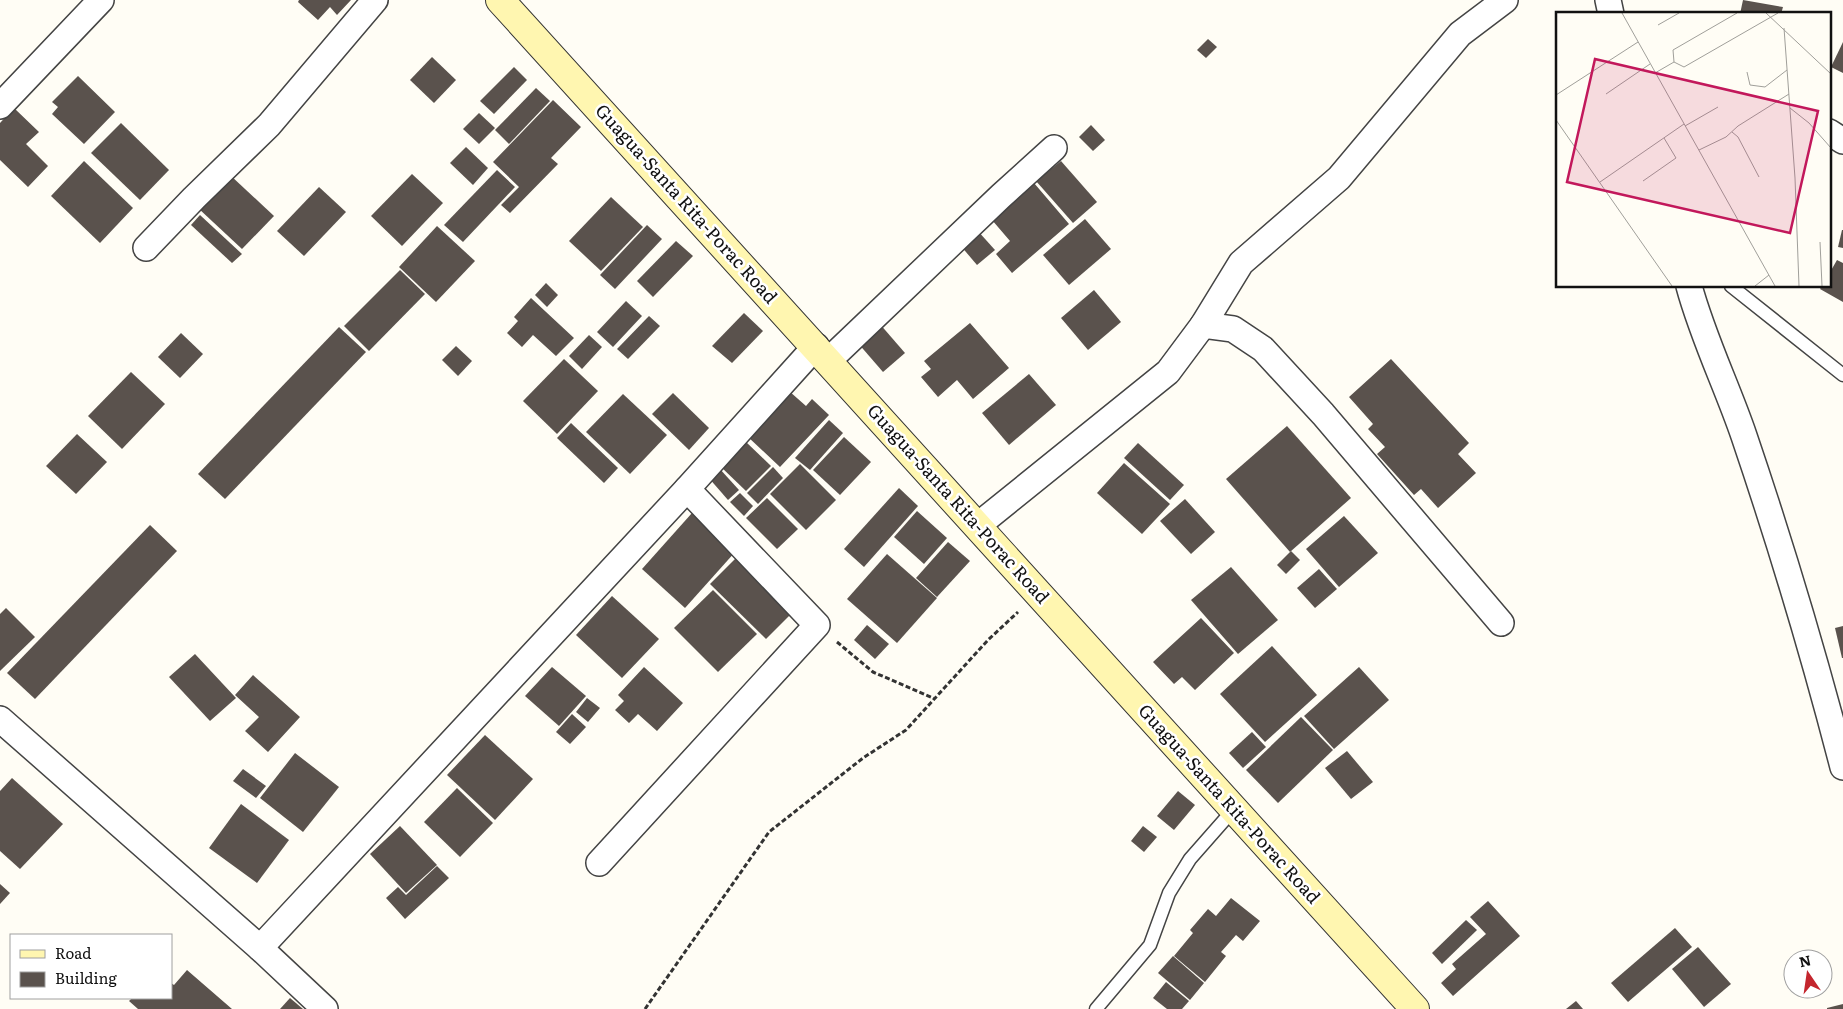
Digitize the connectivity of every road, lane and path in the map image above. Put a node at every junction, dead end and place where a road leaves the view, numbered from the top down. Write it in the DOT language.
graph roads {
  1 [pos="101,0"];
  2 [pos="375,0"];
  3 [pos="500,0"];
  4 [pos="1505,0"];
  5 [pos="0,106"];
  6 [pos="1830,133"];
  7 [pos="1843,142"];
  8 [pos="1054,148"];
  9 [pos="146,248"];
  10 [pos="1690,288"];
  11 [pos="1734,288"];
  12 [pos="1203,325"];
  13 [pos="822,354"];
  14 [pos="1843,375"];
  15 [pos="687,489"];
  16 [pos="977,526"];
  17 [pos="1039,593"];
  18 [pos="1501,623"];
  19 [pos="818,625"];
  20 [pos="935,699"];
  21 [pos="0,719"];
  22 [pos="1843,767"];
  23 [pos="1234,810"];
  24 [pos="599,863"];
  25 [pos="260,948"];
  26 [pos="325,1009"];
  27 [pos="645,1009"];
  28 [pos="1096,1009"];
  29 [pos="1415,1009"];
  1 -- 5 [label="street"];
  2 -- 9 [label="street"];
  3 -- 13 [label="main road, Guagua-Santa Rita-Porac Road"];
  4 -- 12 [label="street"];
  6 -- 7 [label="street"];
  8 -- 13 [label="street"];
  10 -- 22 [label="street"];
  11 -- 14 [label="lane"];
  12 -- 16 [label="street"];
  12 -- 18 [label="street"];
  13 -- 15 [label="street"];
  13 -- 16 [label="main road, Guagua-Santa Rita-Porac Road"];
  15 -- 19 [label="street"];
  15 -- 25 [label="street"];
  16 -- 17 [label="main road, Guagua-Santa Rita-Porac Road"];
  17 -- 20 [label="path"];
  17 -- 23 [label="main road, Guagua-Santa Rita-Porac Road"];
  19 -- 20 [label="path"];
  19 -- 24 [label="street"];
  20 -- 27 [label="path"];
  21 -- 25 [label="street"];
  23 -- 28 [label="lane"];
  23 -- 29 [label="main road, Guagua-Santa Rita-Porac Road"];
  25 -- 26 [label="street"];
}
